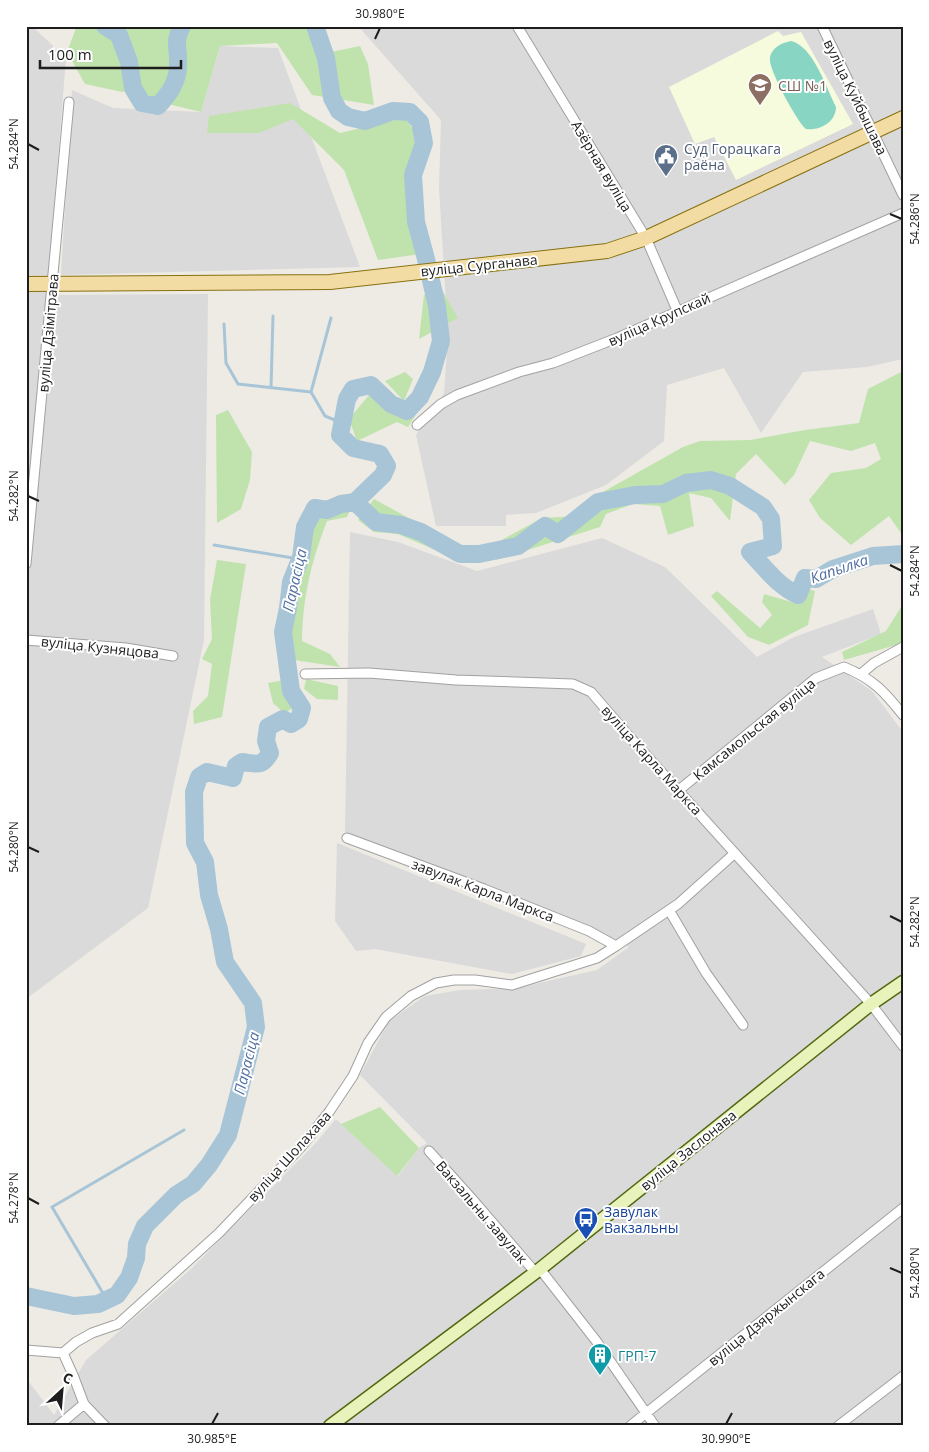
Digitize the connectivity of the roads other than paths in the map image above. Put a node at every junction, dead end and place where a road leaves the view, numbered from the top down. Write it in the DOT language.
graph roads {
  1 [pos="517,26"];
  2 [pos="822,26"];
  3 [pos="69,102"];
  4 [pos="903,118"];
  5 [pos="873,132"];
  6 [pos="903,195"];
  7 [pos="903,213"];
  8 [pos="646,238"];
  9 [pos="26,284"];
  10 [pos="52,284"];
  11 [pos="677,310"];
  12 [pos="417,425"];
  13 [pos="30,476"];
  14 [pos="26,564"];
  15 [pos="26,640"];
  16 [pos="903,647"];
  17 [pos="173,656"];
  18 [pos="305,674"];
  19 [pos="861,674"];
  20 [pos="903,715"];
  21 [pos="679,790"];
  22 [pos="347,838"];
  23 [pos="735,853"];
  24 [pos="669,910"];
  25 [pos="616,946"];
  26 [pos="903,982"];
  27 [pos="871,1004"];
  28 [pos="743,1025"];
  29 [pos="903,1046"];
  30 [pos="429,1151"];
  31 [pos="903,1208"];
  32 [pos="537,1271"];
  33 [pos="26,1350"];
  34 [pos="63,1353"];
  35 [pos="903,1376"];
  36 [pos="84,1404"];
  37 [pos="646,1412"];
  38 [pos="58,1426"];
  39 [pos="104,1426"];
  40 [pos="330,1426"];
  41 [pos="630,1426"];
  42 [pos="654,1426"];
  43 [pos="838,1426"];
  1 -- 8 [label="street, Азёрная вуліца"];
  2 -- 5 [label="street, вуліца Куйбышава"];
  3 -- 10 [label="street, вуліца Дзімітрава"];
  4 -- 5 [label="main road, вуліца Сурганава"];
  5 -- 6 [label="street, вуліца Куйбышава"];
  5 -- 8 [label="main road, вуліца Сурганава"];
  7 -- 11 [label="street, вуліца Крупскай"];
  8 -- 10 [label="main road, вуліца Сурганава"];
  8 -- 11 [label="street, Азёрная вуліца"];
  9 -- 10 [label="main road, вуліца Сурганава"];
  10 -- 13 [label="street, вуліца Дзімітрава"];
  11 -- 12 [label="street, вуліца Крупскай"];
  13 -- 14 [label="street, вуліца Дзімітрава"];
  15 -- 17 [label="street, вуліца Кузняцова"];
  16 -- 19 [label="street"];
  18 -- 21 [label="street, вуліца Карла Маркса"];
  19 -- 20 [label="street, Камсамольская вуліца"];
  19 -- 21 [label="street, Камсамольская вуліца"];
  21 -- 23 [label="street, вуліца Карла Маркса"];
  22 -- 25 [label="street, завулак Карла Маркса"];
  23 -- 24 [label="street, вуліца Шолахава"];
  23 -- 27 [label="street, вуліца Карла Маркса"];
  24 -- 25 [label="street, вуліца Шолахава"];
  24 -- 28 [label="street"];
  25 -- 34 [label="street, вуліца Шолахава"];
  26 -- 27 [label="street, вуліца Заслонава"];
  27 -- 29 [label="street, вуліца Карла Маркса"];
  27 -- 32 [label="street, вуліца Заслонава"];
  30 -- 32 [label="street, Вакзальны завулак"];
  31 -- 37 [label="street, вуліца Дзяржынскага"];
  32 -- 37 [label="street, Вакзальны завулак"];
  32 -- 40 [label="street, вуліца Заслонава"];
  33 -- 34 [label="street"];
  34 -- 36 [label="street"];
  35 -- 43 [label="street"];
  36 -- 38 [label="street"];
  36 -- 39 [label="street"];
  37 -- 41 [label="street, вуліца Дзяржынскага"];
  37 -- 42 [label="street, Вакзальны завулак"];
}
